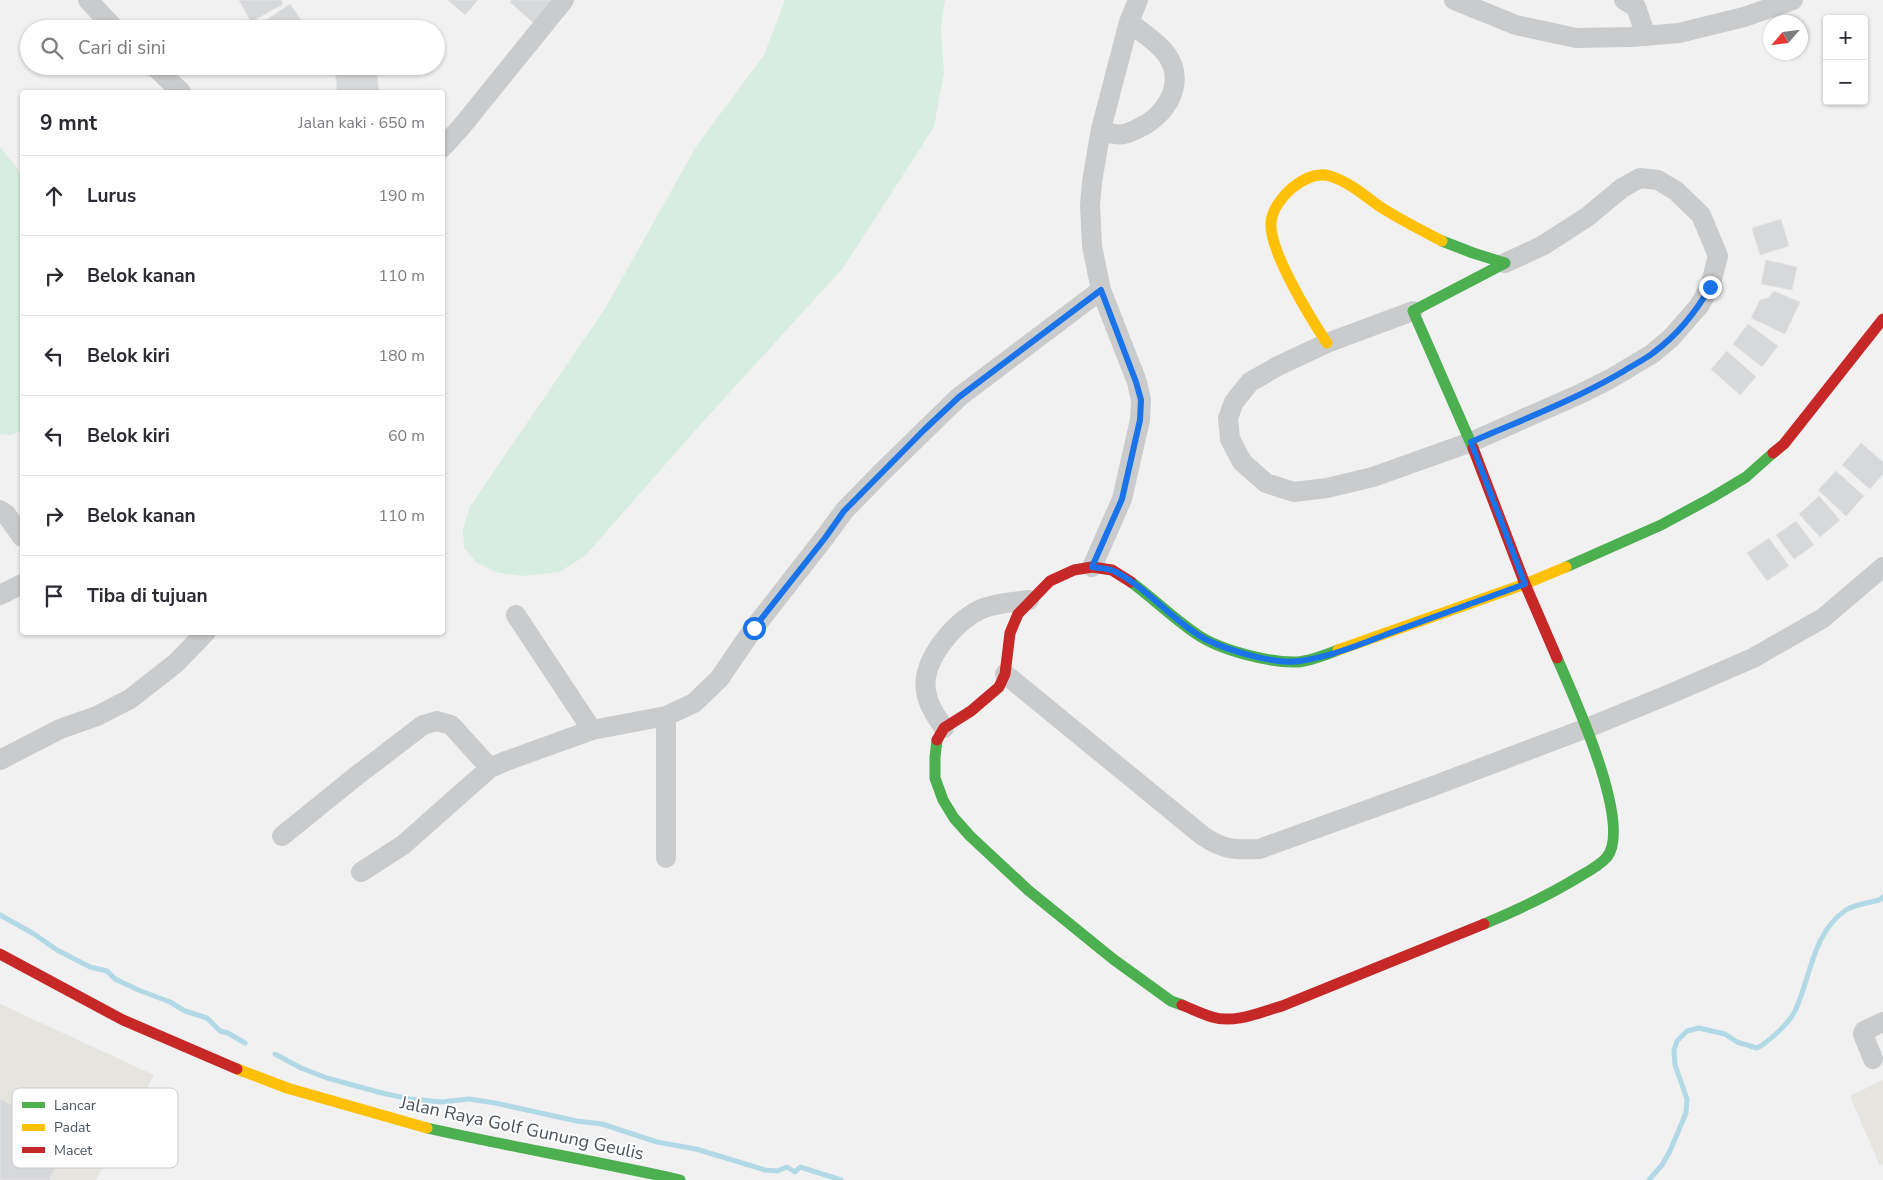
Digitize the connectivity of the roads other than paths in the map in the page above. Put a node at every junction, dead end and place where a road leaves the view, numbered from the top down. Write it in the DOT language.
graph roads {
  1 [pos="88,0"];
  2 [pos="564,0"];
  3 [pos="1138,0"];
  4 [pos="1454,0"];
  5 [pos="1624,0"];
  6 [pos="1793,0"];
  7 [pos="107,20"];
  8 [pos="1129,22"];
  9 [pos="1646,36"];
  10 [pos="163,75"];
  11 [pos="179,90"];
  12 [pos="1101,129"];
  13 [pos="445,145"];
  14 [pos="1505,263"];
  15 [pos="1101,290"];
  16 [pos="1413,311"];
  17 [pos="1883,319"];
  18 [pos="1327,343"];
  19 [pos="1471,442"];
  20 [pos="0,510"];
  21 [pos="20,534"];
  22 [pos="1092,567"];
  23 [pos="1883,567"];
  24 [pos="1525,584"];
  25 [pos="20,585"];
  26 [pos="0,595"];
  27 [pos="1029,600"];
  28 [pos="516,615"];
  29 [pos="203,635"];
  30 [pos="1005,674"];
  31 [pos="666,716"];
  32 [pos="944,728"];
  33 [pos="1586,728"];
  34 [pos="592,730"];
  35 [pos="0,760"];
  36 [pos="490,768"];
  37 [pos="282,836"];
  38 [pos="666,858"];
  39 [pos="361,872"];
  40 [pos="0,954"];
  41 [pos="1883,1022"];
  42 [pos="1872,1059"];
  43 [pos="680,1180"];
  1 -- 7 [label="street"];
  2 -- 13 [label="street"];
  3 -- 8 [label="street"];
  4 -- 9 [label="street"];
  5 -- 9 [label="street"];
  6 -- 9 [label="street"];
  8 -- 12 [label="street"];
  8 -- 12 [label="street"];
  10 -- 11 [label="street"];
  12 -- 15 [label="street"];
  14 -- 16 [label="street"];
  14 -- 18 [label="street"];
  14 -- 19 [label="street"];
  15 -- 22 [label="street"];
  15 -- 31 [label="street"];
  16 -- 18 [label="street"];
  16 -- 19 [label="street"];
  17 -- 24 [label="street"];
  18 -- 19 [label="street"];
  19 -- 24 [label="street"];
  20 -- 21 [label="street"];
  22 -- 24 [label="street"];
  22 -- 27 [label="street"];
  23 -- 33 [label="street"];
  24 -- 33 [label="street"];
  25 -- 26 [label="street"];
  27 -- 30 [label="street"];
  27 -- 32 [label="street"];
  28 -- 34 [label="street"];
  29 -- 35 [label="street"];
  30 -- 32 [label="street"];
  30 -- 33 [label="street"];
  31 -- 34 [label="street"];
  31 -- 38 [label="street"];
  32 -- 33 [label="street"];
  34 -- 36 [label="street"];
  36 -- 37 [label="street"];
  36 -- 39 [label="street"];
  40 -- 43 [label="street, Jalan Raya Golf Gunung Geulis"];
  41 -- 42 [label="street"];
}
